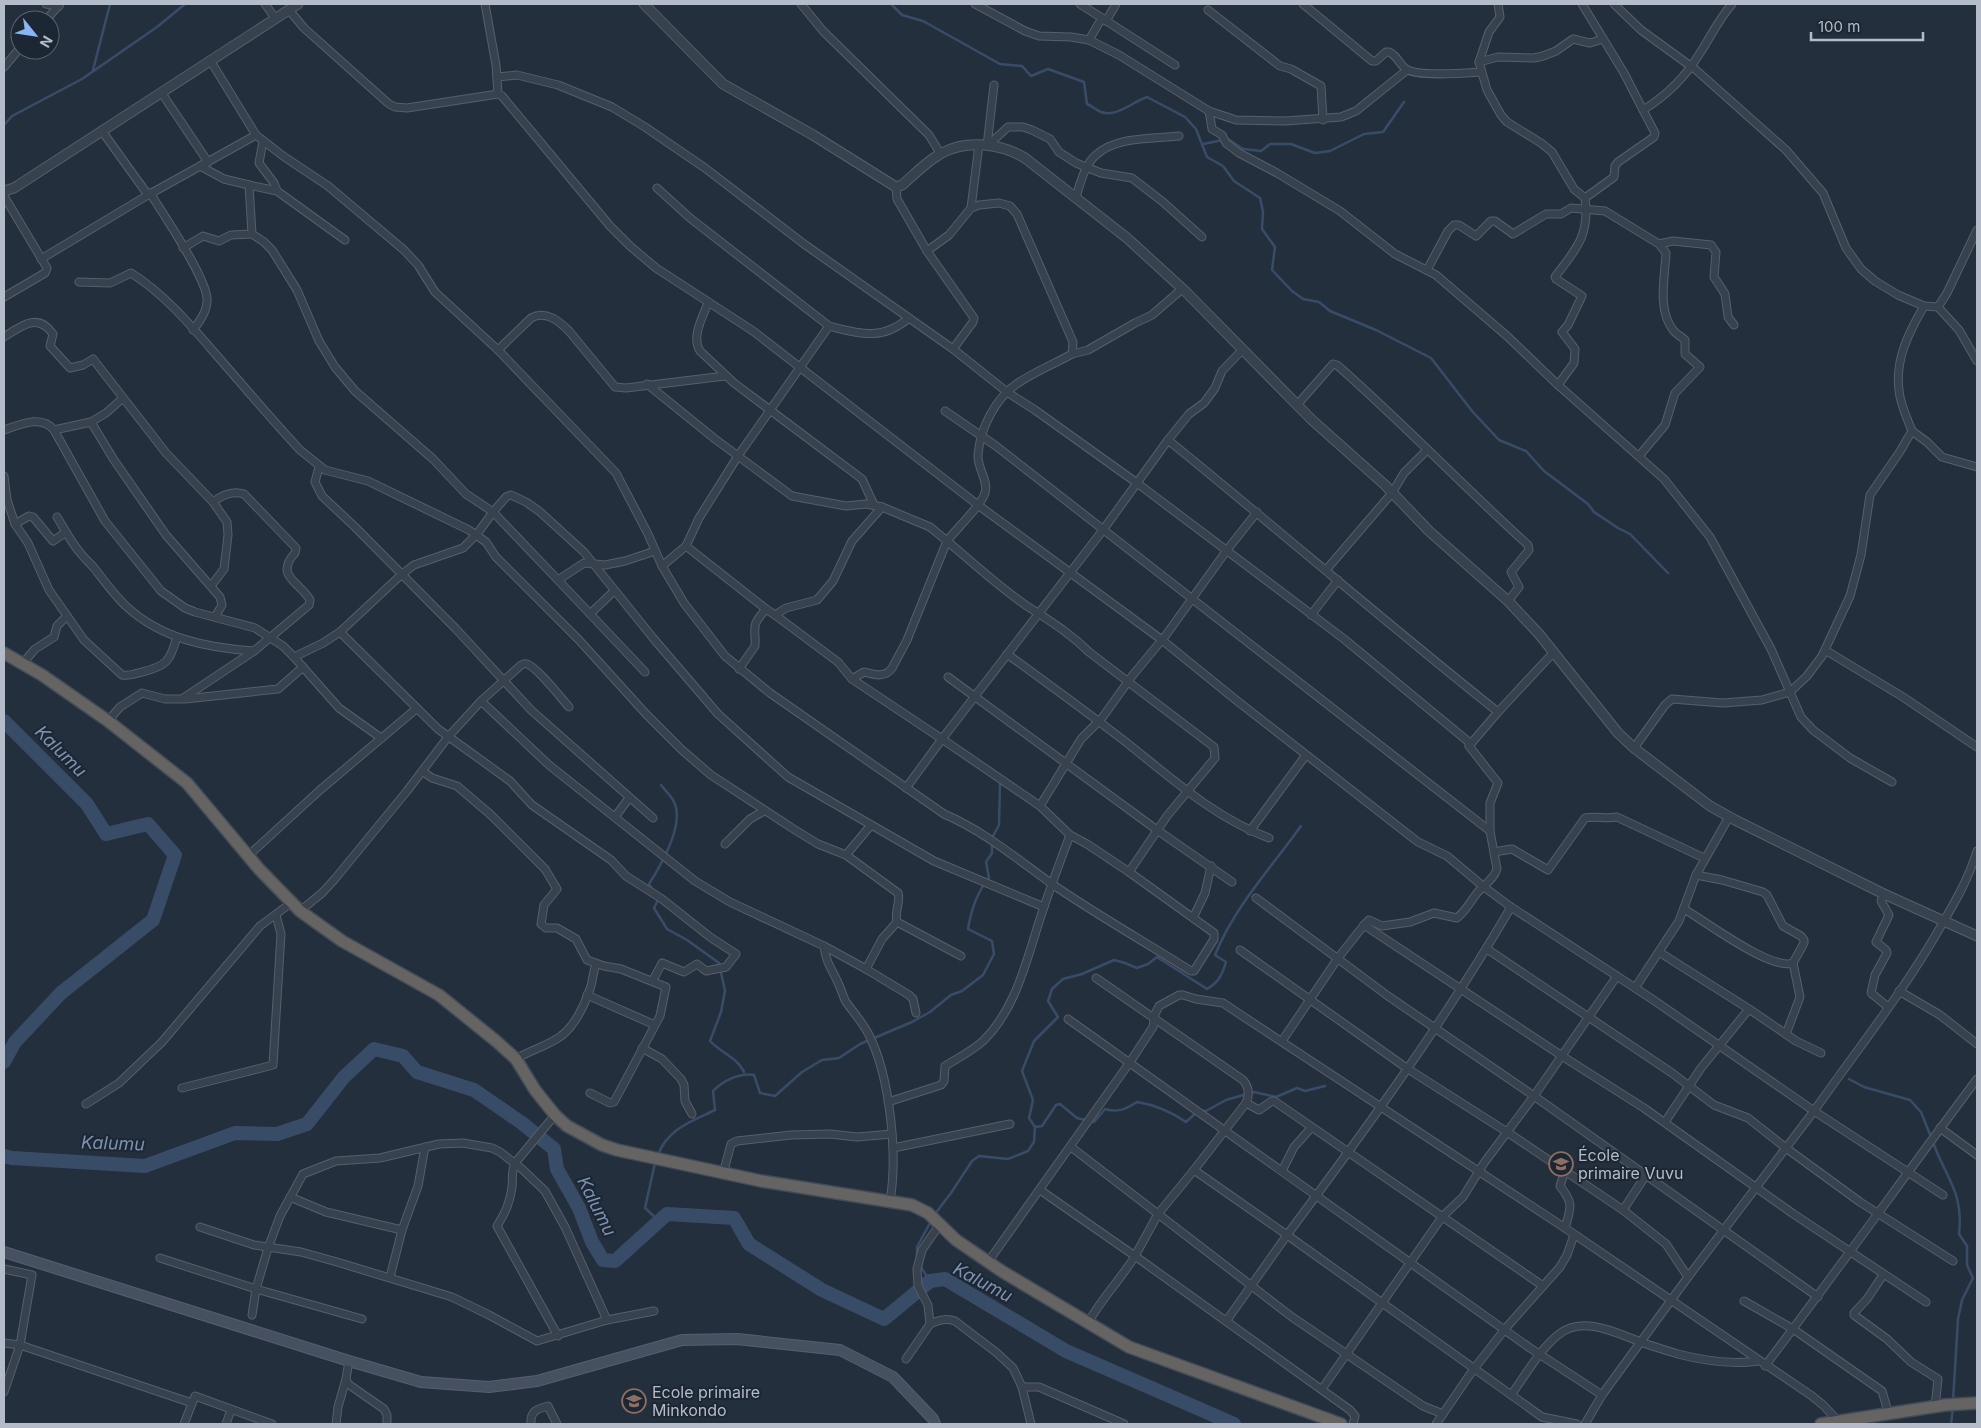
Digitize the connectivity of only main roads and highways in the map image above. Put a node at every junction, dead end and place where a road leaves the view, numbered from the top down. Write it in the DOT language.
graph roads {
  1 [pos="4,653"];
  2 [pos="4,1252"];
  3 [pos="1977,1403"];
  4 [pos="1865,1421"];
  5 [pos="935,1424"];
  6 [pos="1341,1424"];
  7 [pos="1821,1424"];
  1 -- 6 [label="highway"];
  2 -- 5 [label="main road"];
  3 -- 4 [label="highway"];
  4 -- 7 [label="highway"];
}
